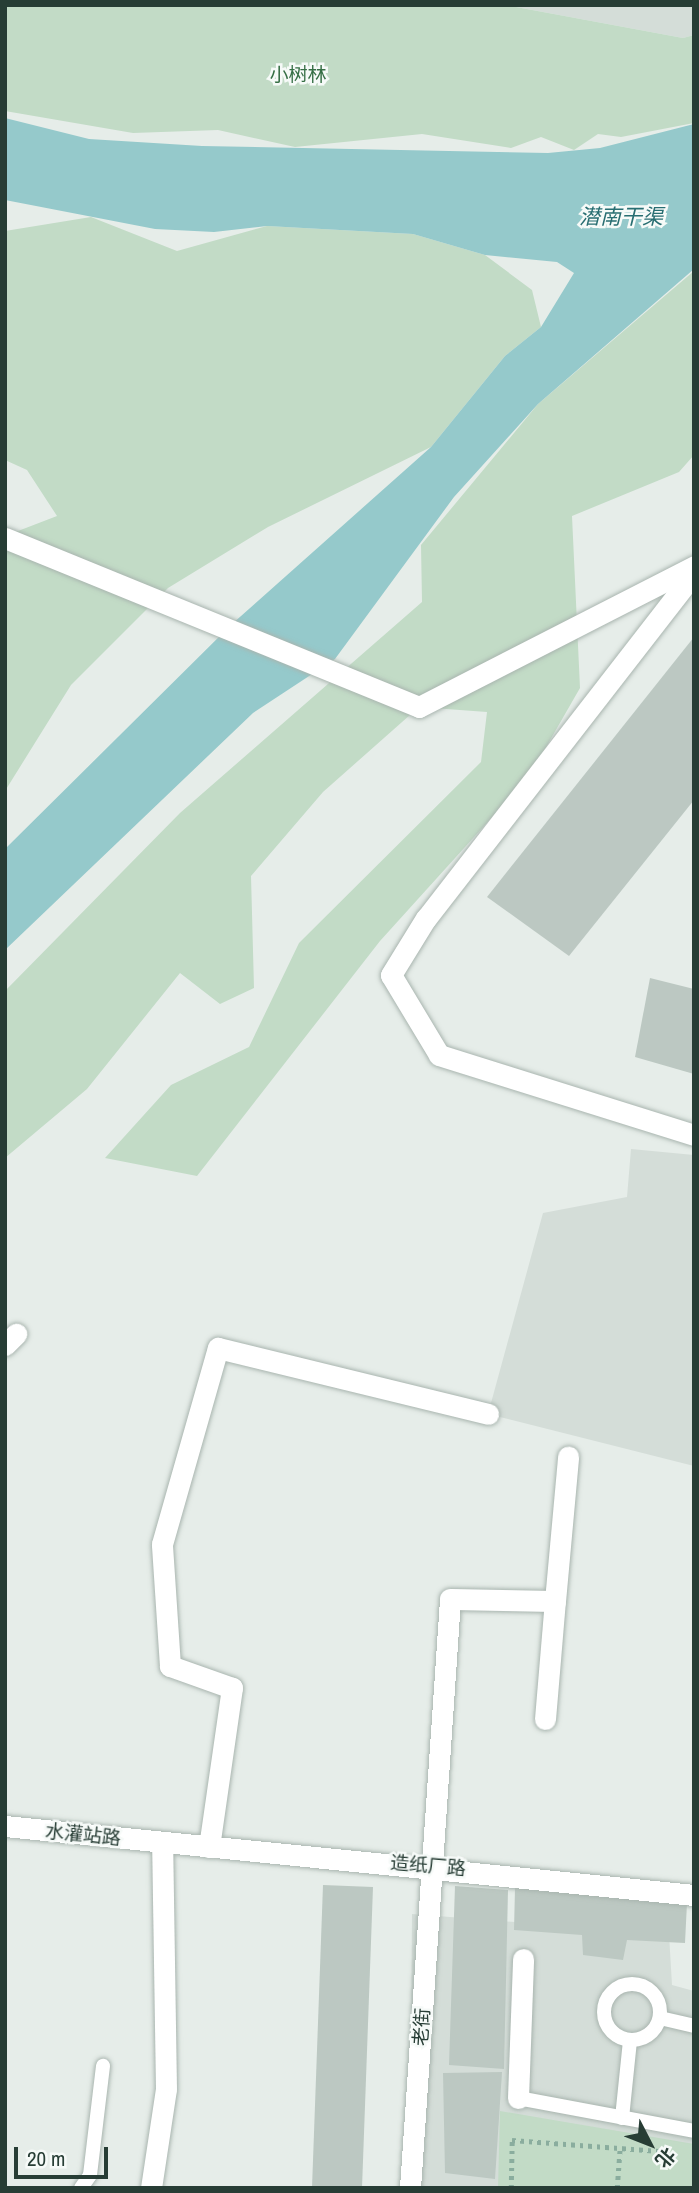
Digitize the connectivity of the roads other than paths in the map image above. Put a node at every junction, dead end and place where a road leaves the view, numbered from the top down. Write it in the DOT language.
graph roads {
  1 [pos="5,538"];
  2 [pos="694,566"];
  3 [pos="694,573"];
  4 [pos="694,1135"];
  5 [pos="488,1414"];
  6 [pos="568,1457"];
  7 [pos="555,1601"];
  8 [pos="545,1719"];
  9 [pos="5,1826"];
  10 [pos="162,1843"];
  11 [pos="209,1847"];
  12 [pos="435,1866"];
  13 [pos="694,1895"];
  14 [pos="523,1959"];
  15 [pos="660,2018"];
  16 [pos="694,2026"];
  17 [pos="631,2041"];
  18 [pos="103,2066"];
  19 [pos="518,2098"];
  20 [pos="622,2118"];
  21 [pos="694,2131"];
  22 [pos="81,2188"];
  23 [pos="150,2188"];
  24 [pos="410,2188"];
  1 -- 2 [label="street"];
  3 -- 4 [label="street"];
  5 -- 11 [label="street"];
  6 -- 7 [label="street"];
  7 -- 8 [label="street"];
  7 -- 12 [label="street, 老街"];
  9 -- 10 [label="street, 水灌站路"];
  10 -- 11 [label="street, 造纸厂路"];
  10 -- 23 [label="street"];
  11 -- 12 [label="street, 造纸厂路"];
  12 -- 13 [label="street, 造纸厂路"];
  12 -- 24 [label="street, 老街"];
  14 -- 19 [label="street"];
  15 -- 16 [label="lane"];
  15 -- 17 [label="lane"];
  15 -- 17 [label="lane"];
  17 -- 20 [label="lane"];
  18 -- 22 [label="lane"];
  19 -- 20 [label="lane"];
  20 -- 21 [label="lane"];
}
